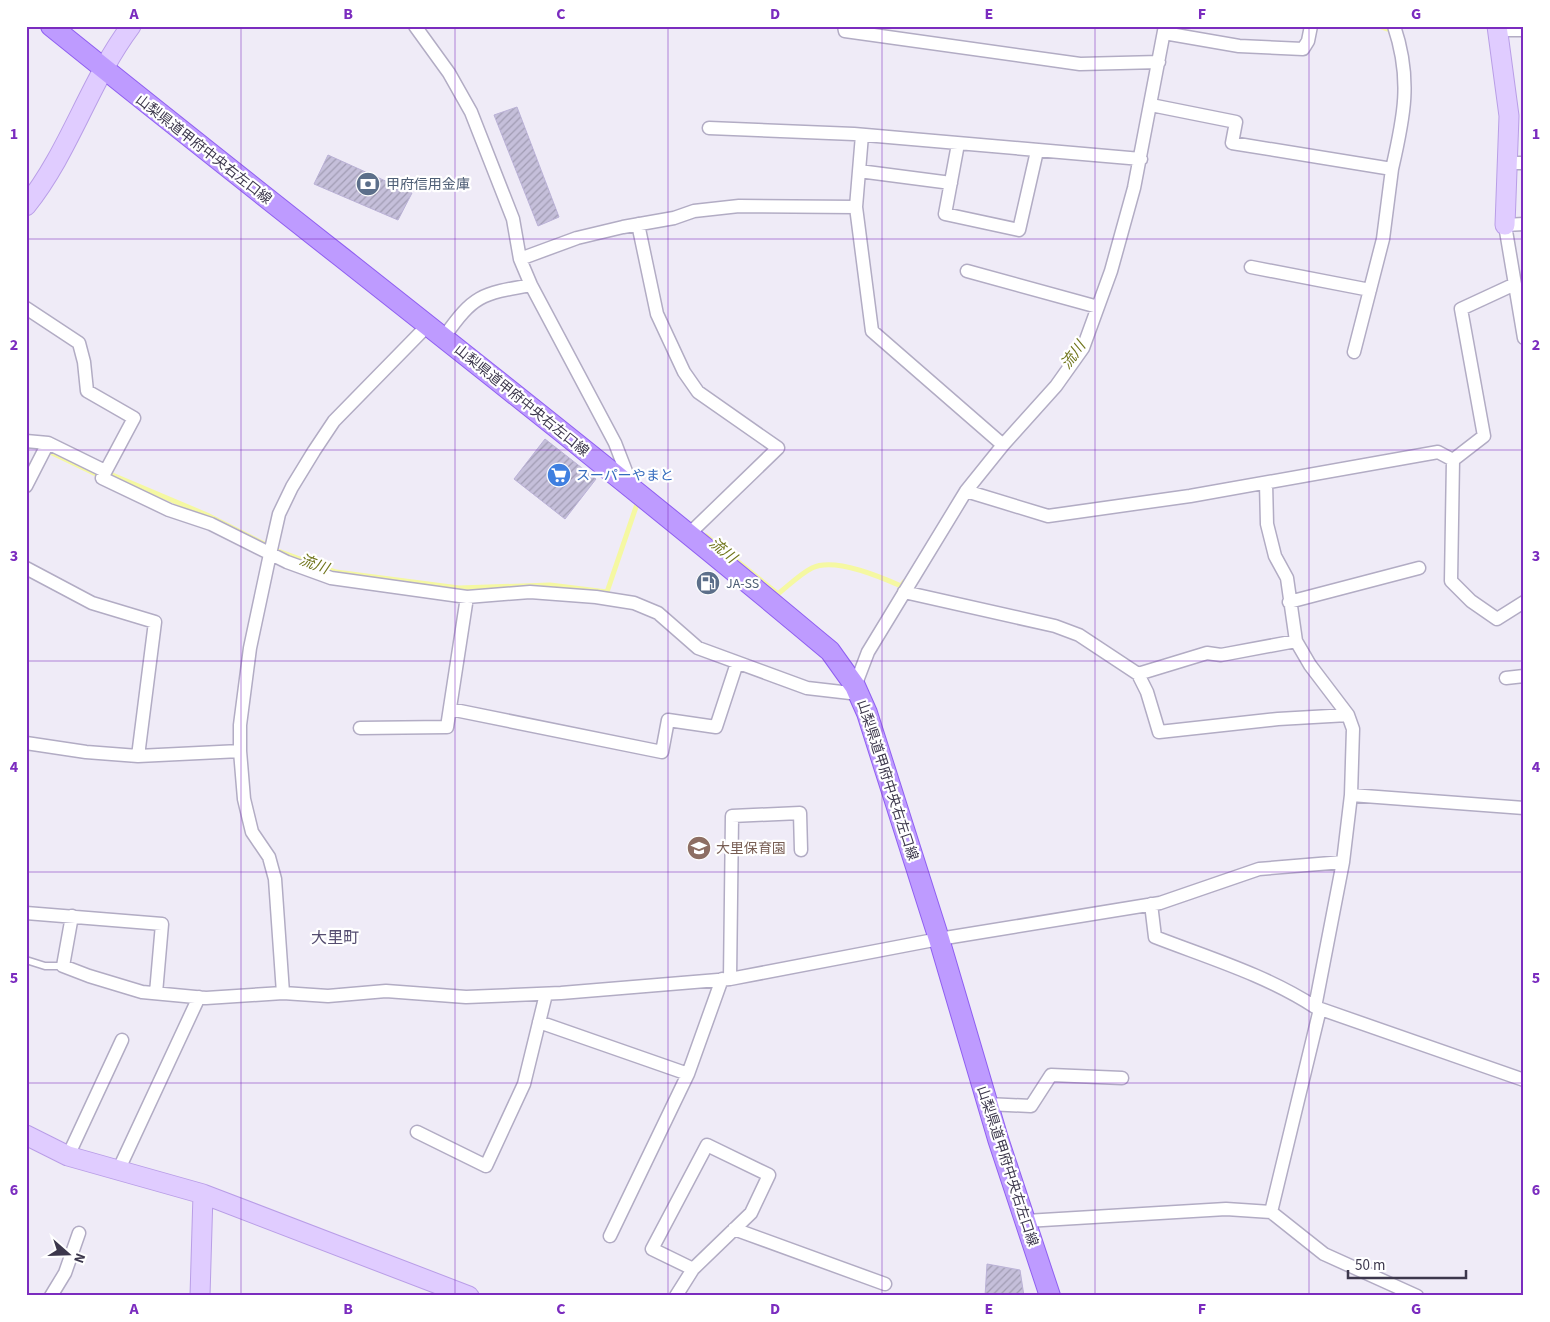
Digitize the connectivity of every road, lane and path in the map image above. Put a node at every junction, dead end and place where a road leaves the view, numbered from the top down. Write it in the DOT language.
graph roads {
  1 [pos="51,26"];
  2 [pos="131,26"];
  3 [pos="415,26"];
  4 [pos="844,26"];
  5 [pos="1310,26"];
  6 [pos="1394,26"];
  7 [pos="1497,28"];
  8 [pos="1164,30"];
  9 [pos="1524,30"];
  10 [pos="1158,62"];
  11 [pos="102,68"];
  12 [pos="1151,105"];
  13 [pos="709,128"];
  14 [pos="862,135"];
  15 [pos="958,144"];
  16 [pos="1036,151"];
  17 [pos="1141,159"];
  18 [pos="1516,163"];
  19 [pos="1392,169"];
  20 [pos="859,171"];
  21 [pos="951,183"];
  22 [pos="29,198"];
  23 [pos="856,207"];
  24 [pos="638,224"];
  25 [pos="1514,224"];
  26 [pos="520,259"];
  27 [pos="1251,267"];
  28 [pos="967,271"];
  29 [pos="1515,284"];
  30 [pos="531,285"];
  31 [pos="1370,290"];
  32 [pos="1098,307"];
  33 [pos="26,308"];
  34 [pos="436,331"];
  35 [pos="1524,338"];
  36 [pos="1354,352"];
  37 [pos="26,441"];
  38 [pos="48,443"];
  39 [pos="1003,445"];
  40 [pos="1452,460"];
  41 [pos="105,471"];
  42 [pos="1266,482"];
  43 [pos="26,486"];
  44 [pos="966,491"];
  45 [pos="635,492"];
  46 [pos="689,534"];
  47 [pos="270,554"];
  48 [pos="26,568"];
  49 [pos="1419,568"];
  50 [pos="904,592"];
  51 [pos="467,597"];
  52 [pos="1289,602"];
  53 [pos="1524,602"];
  54 [pos="1296,641"];
  55 [pos="737,663"];
  56 [pos="1138,674"];
  57 [pos="1524,676"];
  58 [pos="1506,678"];
  59 [pos="857,690"];
  60 [pos="450,709"];
  61 [pos="1348,715"];
  62 [pos="360,728"];
  63 [pos="26,743"];
  64 [pos="240,751"];
  65 [pos="138,756"];
  66 [pos="1351,794"];
  67 [pos="1524,808"];
  68 [pos="801,850"];
  69 [pos="1343,862"];
  70 [pos="1151,904"];
  71 [pos="26,913"];
  72 [pos="72,916"];
  73 [pos="939,939"];
  74 [pos="26,960"];
  75 [pos="63,966"];
  76 [pos="726,979"];
  77 [pos="156,993"];
  78 [pos="284,993"];
  79 [pos="546,994"];
  80 [pos="199,997"];
  81 [pos="1318,1008"];
  82 [pos="539,1022"];
  83 [pos="122,1040"];
  84 [pos="688,1074"];
  85 [pos="1122,1078"];
  86 [pos="1524,1080"];
  87 [pos="987,1104"];
  88 [pos="417,1132"];
  89 [pos="26,1135"];
  90 [pos="68,1156"];
  91 [pos="118,1171"];
  92 [pos="203,1194"];
  93 [pos="1271,1212"];
  94 [pos="1026,1221"];
  95 [pos="734,1229"];
  96 [pos="78,1233"];
  97 [pos="610,1236"];
  98 [pos="693,1269"];
  99 [pos="885,1284"];
  100 [pos="51,1296"];
  101 [pos="200,1296"];
  102 [pos="469,1296"];
  103 [pos="676,1296"];
  104 [pos="1050,1296"];
  105 [pos="1416,1296"];
  1 -- 11 [label="main road, 山梨県道甲府中央右左口線"];
  2 -- 11 [label="street"];
  3 -- 26 [label="street"];
  4 -- 10 [label="street"];
  5 -- 8 [label="street"];
  6 -- 19 [label="street"];
  7 -- 9 [label="street"];
  7 -- 18 [label="street"];
  8 -- 10 [label="street"];
  10 -- 12 [label="street"];
  11 -- 22 [label="street"];
  11 -- 34 [label="main road, 山梨県道甲府中央右左口線"];
  12 -- 17 [label="street"];
  12 -- 19 [label="street"];
  13 -- 14 [label="street"];
  14 -- 15 [label="street"];
  14 -- 20 [label="street"];
  15 -- 16 [label="street"];
  15 -- 21 [label="street"];
  16 -- 17 [label="street"];
  16 -- 21 [label="street"];
  17 -- 32 [label="street"];
  18 -- 25 [label="street"];
  19 -- 31 [label="street"];
  20 -- 21 [label="street"];
  20 -- 23 [label="street"];
  23 -- 24 [label="street"];
  23 -- 39 [label="street"];
  24 -- 26 [label="street"];
  24 -- 46 [label="street"];
  25 -- 29 [label="street"];
  26 -- 30 [label="street"];
  27 -- 31 [label="street"];
  28 -- 32 [label="street"];
  29 -- 35 [label="street"];
  29 -- 40 [label="street"];
  30 -- 34 [label="street"];
  30 -- 45 [label="street"];
  31 -- 36 [label="street"];
  32 -- 39 [label="street"];
  33 -- 41 [label="street"];
  34 -- 45 [label="main road, 山梨県道甲府中央右左口線"];
  34 -- 47 [label="street"];
  37 -- 38 [label="street"];
  38 -- 41 [label="street"];
  38 -- 43 [label="street"];
  39 -- 44 [label="street"];
  40 -- 42 [label="street"];
  40 -- 53 [label="street"];
  41 -- 47 [label="street"];
  42 -- 44 [label="street"];
  42 -- 52 [label="street"];
  44 -- 50 [label="street"];
  45 -- 46 [label="main road, 山梨県道甲府中央右左口線"];
  46 -- 59 [label="main road, 山梨県道甲府中央右左口線"];
  47 -- 51 [label="street"];
  47 -- 64 [label="street"];
  48 -- 65 [label="street"];
  49 -- 52 [label="street"];
  50 -- 56 [label="street"];
  50 -- 59 [label="street"];
  51 -- 55 [label="street"];
  51 -- 60 [label="street"];
  52 -- 54 [label="street"];
  54 -- 56 [label="street"];
  54 -- 61 [label="street"];
  55 -- 59 [label="street"];
  55 -- 60 [label="street"];
  56 -- 61 [label="street"];
  57 -- 58 [label="street"];
  59 -- 73 [label="main road, 山梨県道甲府中央右左口線"];
  60 -- 62 [label="street"];
  61 -- 66 [label="street"];
  63 -- 65 [label="street"];
  64 -- 65 [label="street"];
  64 -- 78 [label="street"];
  66 -- 67 [label="street"];
  66 -- 69 [label="street"];
  68 -- 76 [label="street"];
  69 -- 70 [label="street"];
  69 -- 81 [label="street"];
  70 -- 73 [label="street"];
  70 -- 81 [label="street"];
  71 -- 72 [label="street"];
  72 -- 75 [label="street"];
  72 -- 77 [label="street"];
  73 -- 76 [label="street"];
  73 -- 87 [label="main road, 山梨県道甲府中央右左口線"];
  74 -- 75 [label="lane"];
  75 -- 77 [label="street"];
  76 -- 79 [label="street"];
  76 -- 84 [label="street"];
  77 -- 80 [label="street"];
  78 -- 79 [label="street"];
  78 -- 80 [label="street"];
  79 -- 82 [label="street"];
  80 -- 91 [label="street"];
  81 -- 86 [label="street"];
  81 -- 93 [label="street"];
  82 -- 84 [label="street"];
  82 -- 88 [label="street"];
  83 -- 90 [label="street"];
  84 -- 97 [label="street"];
  85 -- 87 [label="street"];
  87 -- 94 [label="main road, 山梨県道甲府中央右左口線"];
  89 -- 90 [label="street"];
  90 -- 91 [label="street"];
  91 -- 92 [label="street"];
  92 -- 101 [label="street"];
  92 -- 102 [label="street"];
  93 -- 94 [label="street"];
  93 -- 105 [label="street"];
  94 -- 104 [label="main road, 山梨県道甲府中央右左口線"];
  95 -- 98 [label="street"];
  95 -- 98 [label="street"];
  95 -- 99 [label="street"];
  96 -- 100 [label="street"];
  98 -- 103 [label="street"];
}
